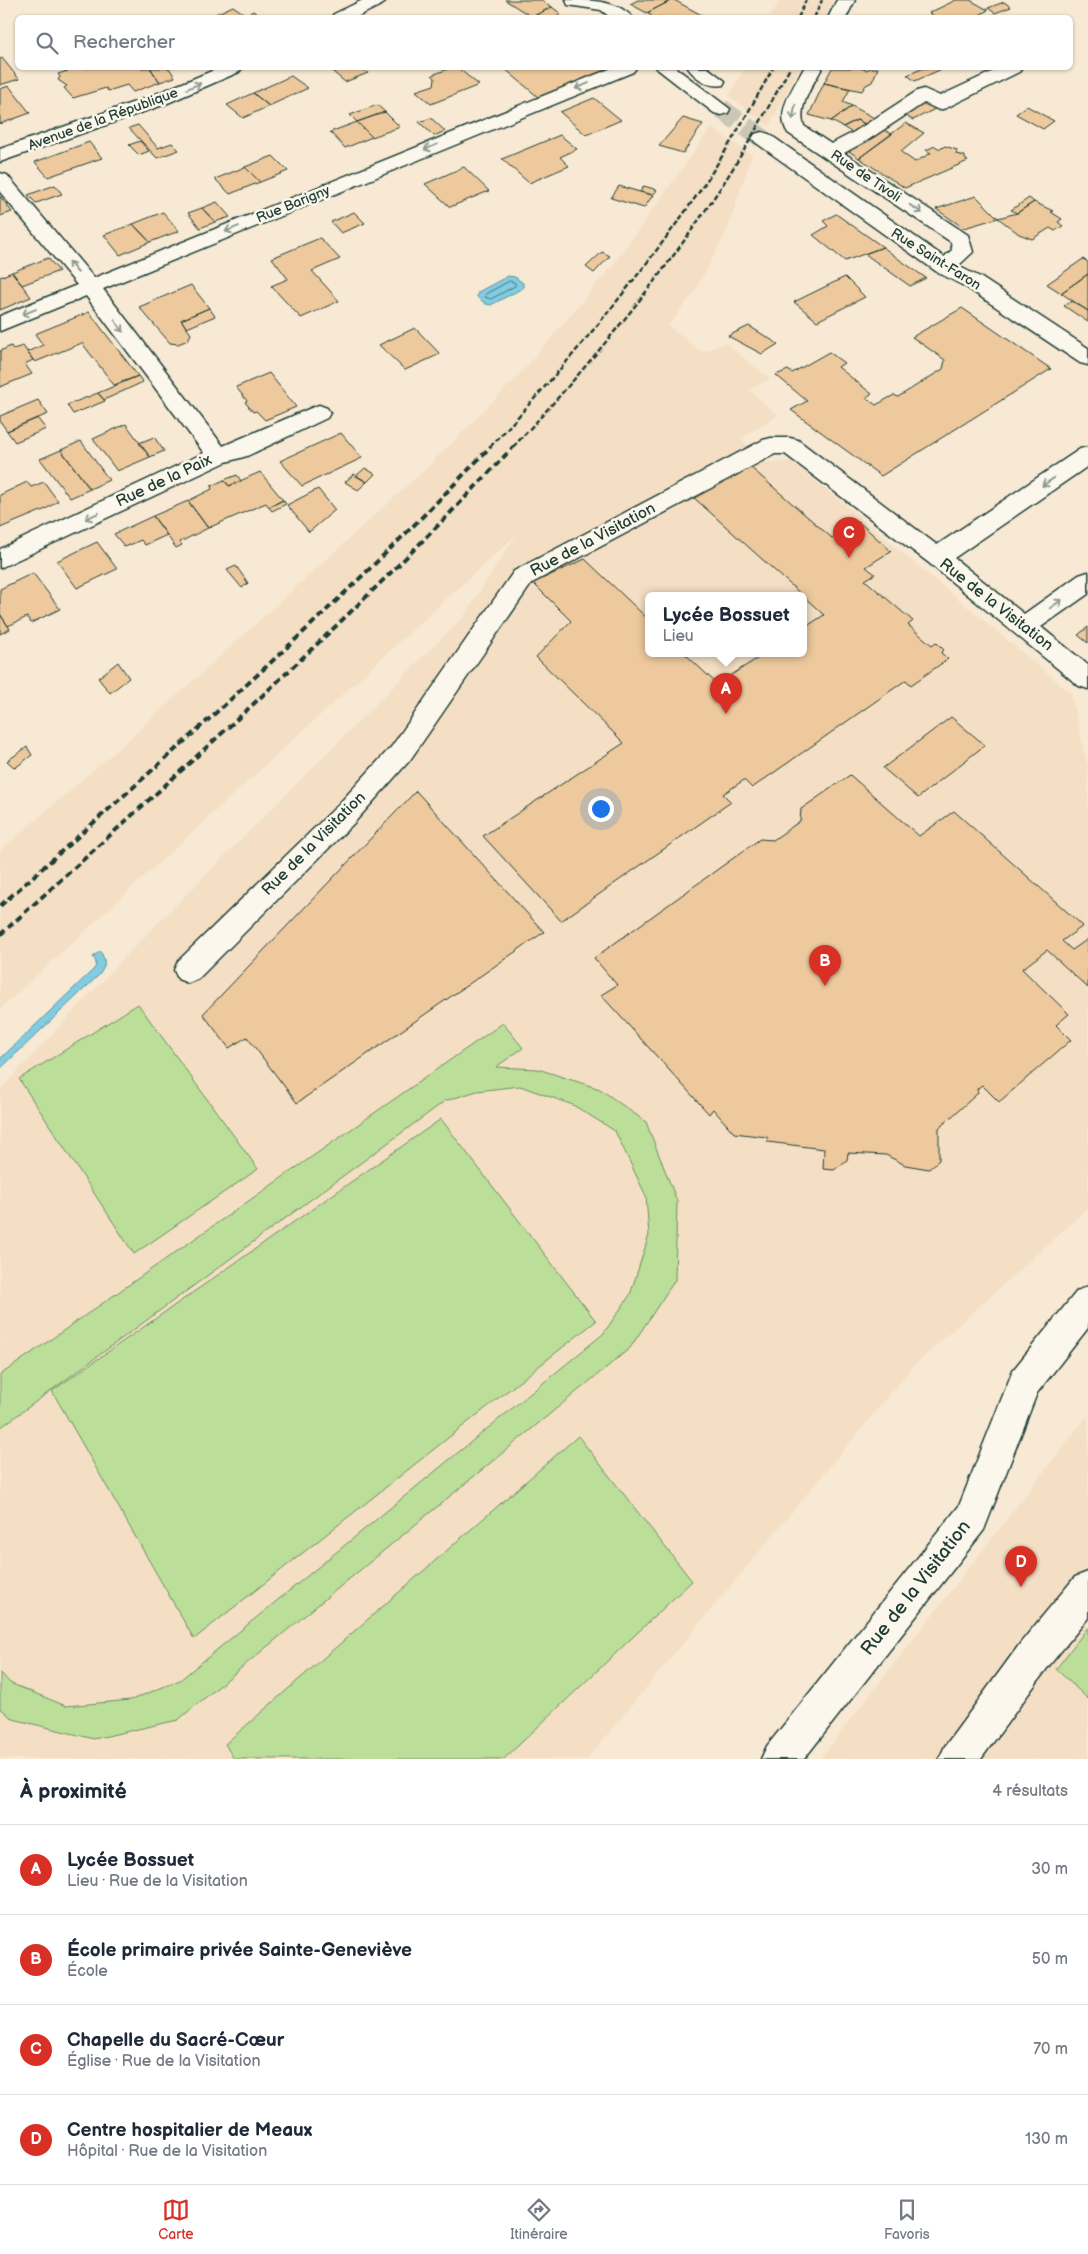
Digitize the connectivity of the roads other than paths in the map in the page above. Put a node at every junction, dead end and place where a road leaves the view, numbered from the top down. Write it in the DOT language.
graph roads {
  1 [pos="377,0"];
  2 [pos="574,0"];
  3 [pos="846,0"];
  4 [pos="346,15"];
  5 [pos="593,15"];
  6 [pos="620,15"];
  7 [pos="838,15"];
  8 [pos="229,70"];
  9 [pos="622,70"];
  10 [pos="668,70"];
  11 [pos="699,70"];
  12 [pos="812,70"];
  13 [pos="1009,70"];
  14 [pos="716,81"];
  15 [pos="722,109"];
  16 [pos="762,138"];
  17 [pos="831,152"];
  18 [pos="0,156"];
  19 [pos="0,179"];
  20 [pos="944,267"];
  21 [pos="90,287"];
  22 [pos="0,324"];
  23 [pos="1088,358"];
  24 [pos="319,413"];
  25 [pos="1088,455"];
  26 [pos="218,456"];
  27 [pos="937,557"];
  28 [pos="0,559"];
  29 [pos="1088,581"];
  30 [pos="1023,627"];
  31 [pos="1088,679"];
  32 [pos="188,970"];
  33 [pos="1088,1302"];
  34 [pos="1088,1590"];
  35 [pos="981,1743"];
  36 [pos="780,1759"];
  37 [pos="958,1759"];
  1 -- 4 [label="street"];
  2 -- 5 [label="street"];
  2 -- 6 [label="street"];
  3 -- 7 [label="street"];
  18 -- 8 [label="street, Avenue de la République, one-way"];
  9 -- 21 [label="street, Rue Barigny, one-way"];
  10 -- 15 [label="street"];
  11 -- 14 [label="street"];
  12 -- 17 [label="street, Rue de Tivoli, one-way"];
  13 -- 17 [label="street"];
  16 -- 20 [label="street, Rue Saint-Faron"];
  17 -- 20 [label="street, Rue de Tivoli, one-way"];
  21 -- 19 [label="street, one-way"];
  20 -- 23 [label="street, Rue Saint-Faron"];
  21 -- 22 [label="street, Rue Barigny, one-way"];
  21 -- 26 [label="street, Rue de la Paix, one-way"];
  24 -- 26 [label="street"];
  25 -- 27 [label="street, one-way"];
  26 -- 28 [label="street, Rue de la Paix, one-way"];
  27 -- 30 [label="street, Rue de la Visitation"];
  27 -- 32 [label="street, Rue de la Visitation"];
  30 -- 29 [label="street, one-way"];
  30 -- 31 [label="street, Rue de la Visitation"];
  33 -- 36 [label="street, Rue de la Visitation"];
  34 -- 35 [label="street"];
  35 -- 37 [label="street"];
}
